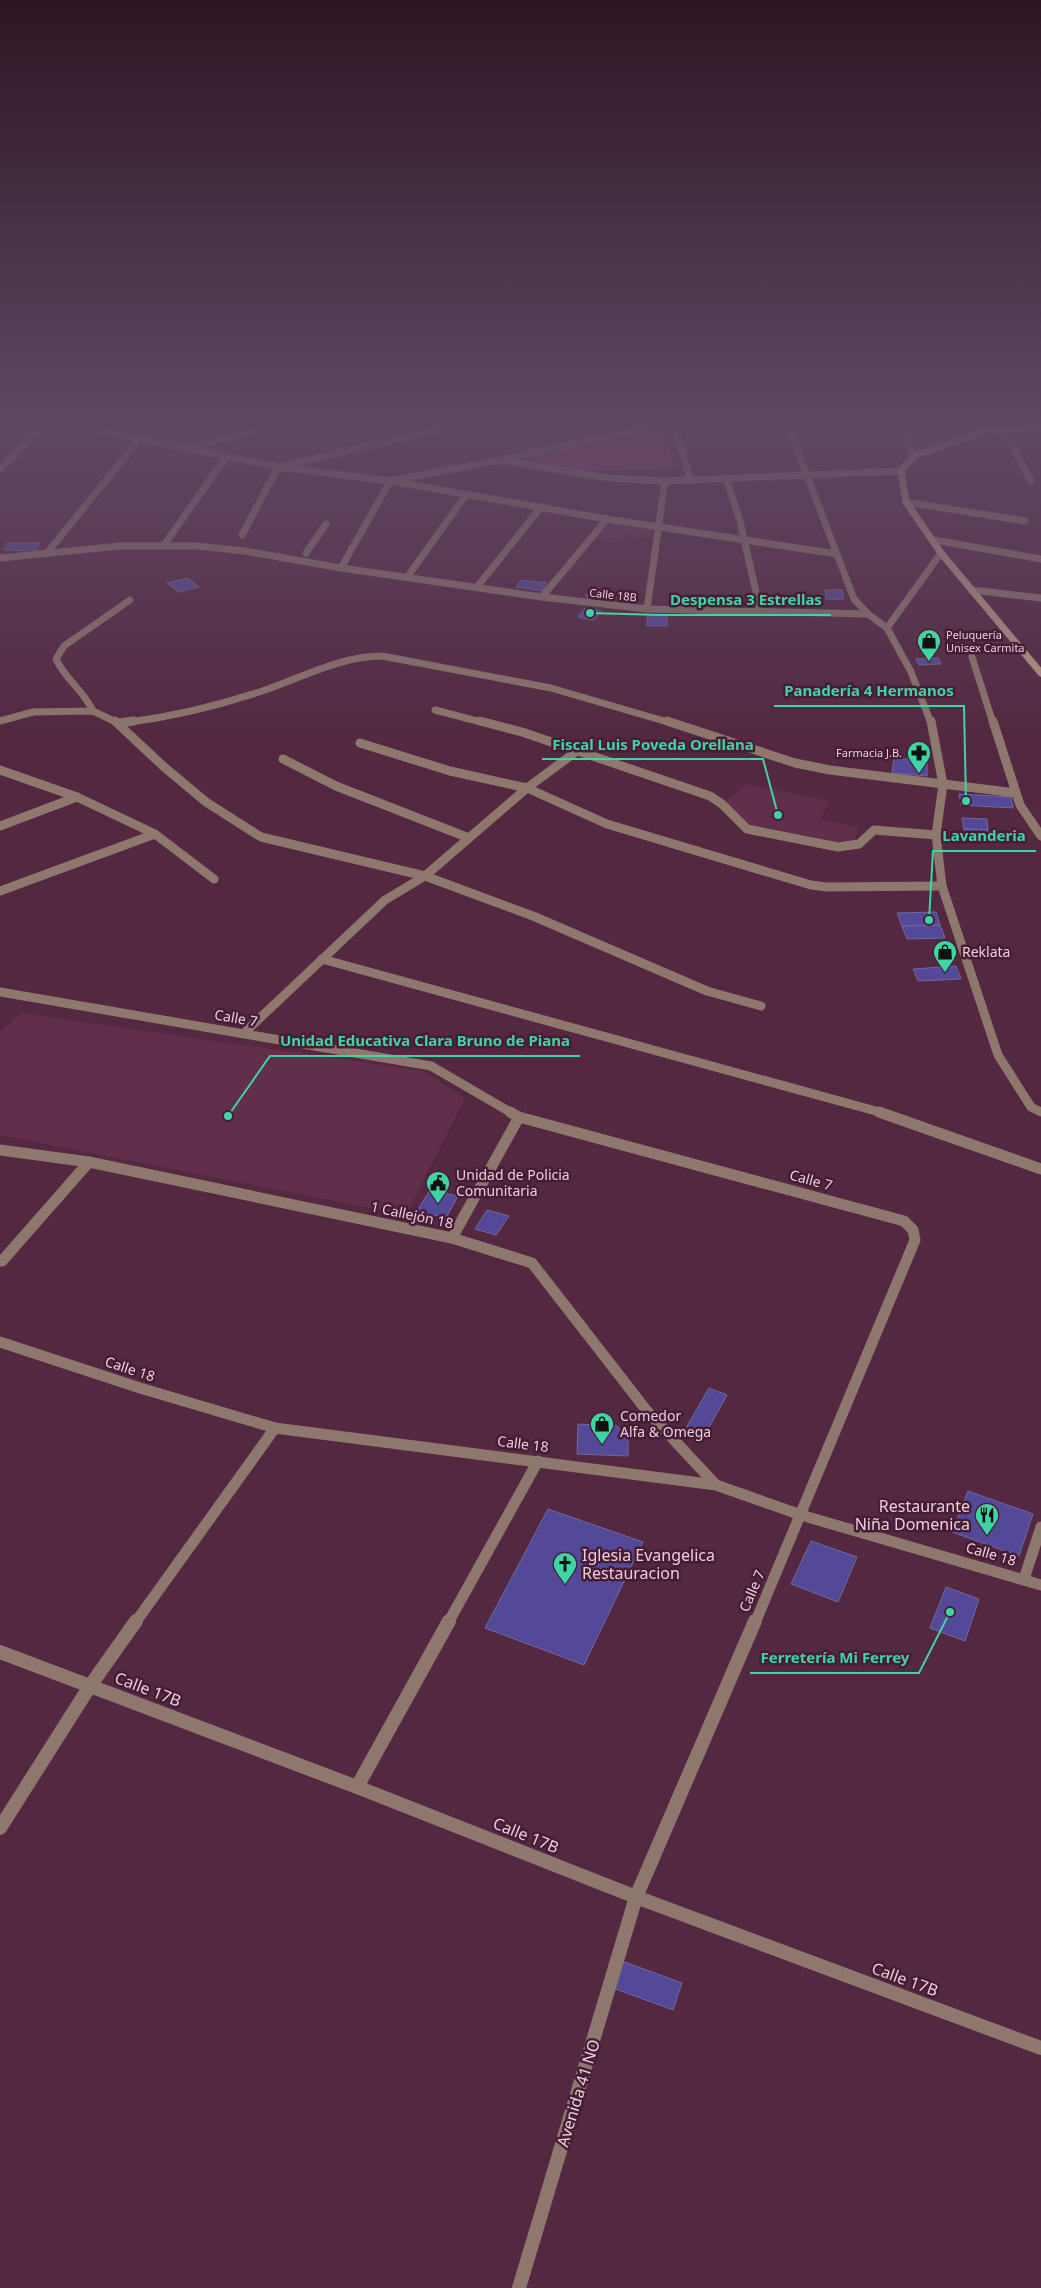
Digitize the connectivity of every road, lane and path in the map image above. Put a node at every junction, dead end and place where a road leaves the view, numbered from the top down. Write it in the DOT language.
graph roads {
  1 [pos="66,530"];
  2 [pos="175,530"];
  3 [pos="245,530"];
  4 [pos="322,530"];
  5 [pos="363,530"];
  6 [pos="441,530"];
  7 [pos="523,530"];
  8 [pos="598,530"];
  9 [pos="660,530"];
  10 [pos="677,530"];
  11 [pos="742,530"];
  12 [pos="828,530"];
  13 [pos="926,530"];
  14 [pos="242,535"];
  15 [pos="934,540"];
  16 [pos="745,541"];
  17 [pos="164,545"];
  18 [pos="47,553"];
  19 [pos="306,553"];
  20 [pos="837,554"];
  21 [pos="941,554"];
  22 [pos="0,558"];
  23 [pos="1041,559"];
  24 [pos="341,568"];
  25 [pos="408,576"];
  26 [pos="477,587"];
  27 [pos="971,590"];
  28 [pos="542,597"];
  29 [pos="1041,598"];
  30 [pos="130,600"];
  31 [pos="647,609"];
  32 [pos="760,610"];
  33 [pos="868,614"];
  34 [pos="887,628"];
  35 [pos="972,657"];
  36 [pos="1041,673"];
  37 [pos="435,710"];
  38 [pos="93,711"];
  39 [pos="0,721"];
  40 [pos="119,722"];
  41 [pos="360,743"];
  42 [pos="577,751"];
  43 [pos="283,760"];
  44 [pos="0,770"];
  45 [pos="943,784"];
  46 [pos="527,788"];
  47 [pos="1016,793"];
  48 [pos="76,797"];
  49 [pos="0,826"];
  50 [pos="154,834"];
  51 [pos="936,835"];
  52 [pos="1041,836"];
  53 [pos="469,838"];
  54 [pos="425,876"];
  55 [pos="214,879"];
  56 [pos="942,886"];
  57 [pos="0,890"];
  58 [pos="322,959"];
  59 [pos="0,992"];
  60 [pos="761,1006"];
  61 [pos="243,1034"];
  62 [pos="1041,1112"];
  63 [pos="519,1117"];
  64 [pos="0,1150"];
  65 [pos="89,1162"];
  66 [pos="1041,1169"];
  67 [pos="452,1238"];
  68 [pos="2,1261"];
  69 [pos="0,1342"];
  70 [pos="275,1428"];
  71 [pos="538,1461"];
  72 [pos="716,1485"];
  73 [pos="801,1515"];
  74 [pos="1041,1527"];
  75 [pos="1024,1579"];
  76 [pos="1041,1585"];
  77 [pos="0,1652"];
  78 [pos="90,1686"];
  79 [pos="356,1787"];
  80 [pos="0,1828"];
  81 [pos="636,1897"];
  82 [pos="1041,2048"];
  83 [pos="519,2288"];
  1 -- 18 [label="street"];
  2 -- 17 [label="street"];
  3 -- 14 [label="street"];
  4 -- 19 [label="street"];
  5 -- 24 [label="street"];
  6 -- 25 [label="street"];
  7 -- 26 [label="street"];
  8 -- 28 [label="street"];
  9 -- 31 [label="street"];
  10 -- 16 [label="street"];
  11 -- 16 [label="street"];
  12 -- 20 [label="street"];
  13 -- 15 [label="street"];
  15 -- 21 [label="street"];
  15 -- 23 [label="street"];
  16 -- 20 [label="street"];
  16 -- 32 [label="street"];
  17 -- 18 [label="street, Calle 18B"];
  17 -- 24 [label="street, Calle 18B"];
  18 -- 22 [label="street, Calle 18B"];
  20 -- 33 [label="street"];
  21 -- 27 [label="street"];
  21 -- 34 [label="street"];
  24 -- 25 [label="street, Calle 18B"];
  25 -- 26 [label="street, Calle 18B"];
  26 -- 28 [label="street, Calle 18B"];
  27 -- 29 [label="street"];
  27 -- 36 [label="street"];
  28 -- 31 [label="street, Calle 18B"];
  30 -- 38 [label="street"];
  31 -- 32 [label="street, Calle 18B"];
  32 -- 33 [label="street, Calle 18B"];
  33 -- 34 [label="street"];
  34 -- 45 [label="street"];
  35 -- 47 [label="street"];
  37 -- 42 [label="street"];
  38 -- 39 [label="street"];
  38 -- 40 [label="street"];
  40 -- 45 [label="street"];
  40 -- 54 [label="street"];
  41 -- 46 [label="street"];
  42 -- 46 [label="street"];
  42 -- 51 [label="street"];
  43 -- 53 [label="street"];
  44 -- 48 [label="street"];
  45 -- 47 [label="street"];
  45 -- 51 [label="street"];
  46 -- 53 [label="street"];
  46 -- 56 [label="street"];
  47 -- 52 [label="street"];
  48 -- 49 [label="street"];
  48 -- 50 [label="street"];
  50 -- 55 [label="street"];
  50 -- 57 [label="street"];
  51 -- 56 [label="street"];
  53 -- 54 [label="street"];
  54 -- 58 [label="street"];
  54 -- 60 [label="street"];
  56 -- 62 [label="street"];
  58 -- 61 [label="street"];
  58 -- 66 [label="street"];
  59 -- 61 [label="street, Calle 7"];
  61 -- 63 [label="street, Calle 7"];
  63 -- 67 [label="street"];
  63 -- 73 [label="street, Calle 7"];
  64 -- 65 [label="street, 1 Callejón 18"];
  65 -- 67 [label="street, 1 Callejón 18"];
  65 -- 68 [label="street"];
  67 -- 72 [label="street, 1 Callejón 18"];
  69 -- 70 [label="street, Calle 18"];
  70 -- 71 [label="street, Calle 18"];
  70 -- 78 [label="street"];
  71 -- 72 [label="street, Calle 18"];
  71 -- 79 [label="street"];
  72 -- 73 [label="street, Calle 18"];
  73 -- 75 [label="street, Calle 18"];
  73 -- 81 [label="street, Calle 7"];
  74 -- 75 [label="street"];
  75 -- 76 [label="street, Calle 18"];
  77 -- 78 [label="street, Calle 17B"];
  78 -- 79 [label="street, Calle 17B"];
  78 -- 80 [label="street"];
  79 -- 81 [label="street, Calle 17B"];
  81 -- 82 [label="street, Calle 17B"];
  81 -- 83 [label="street, Avenida 41 NO"];
}
